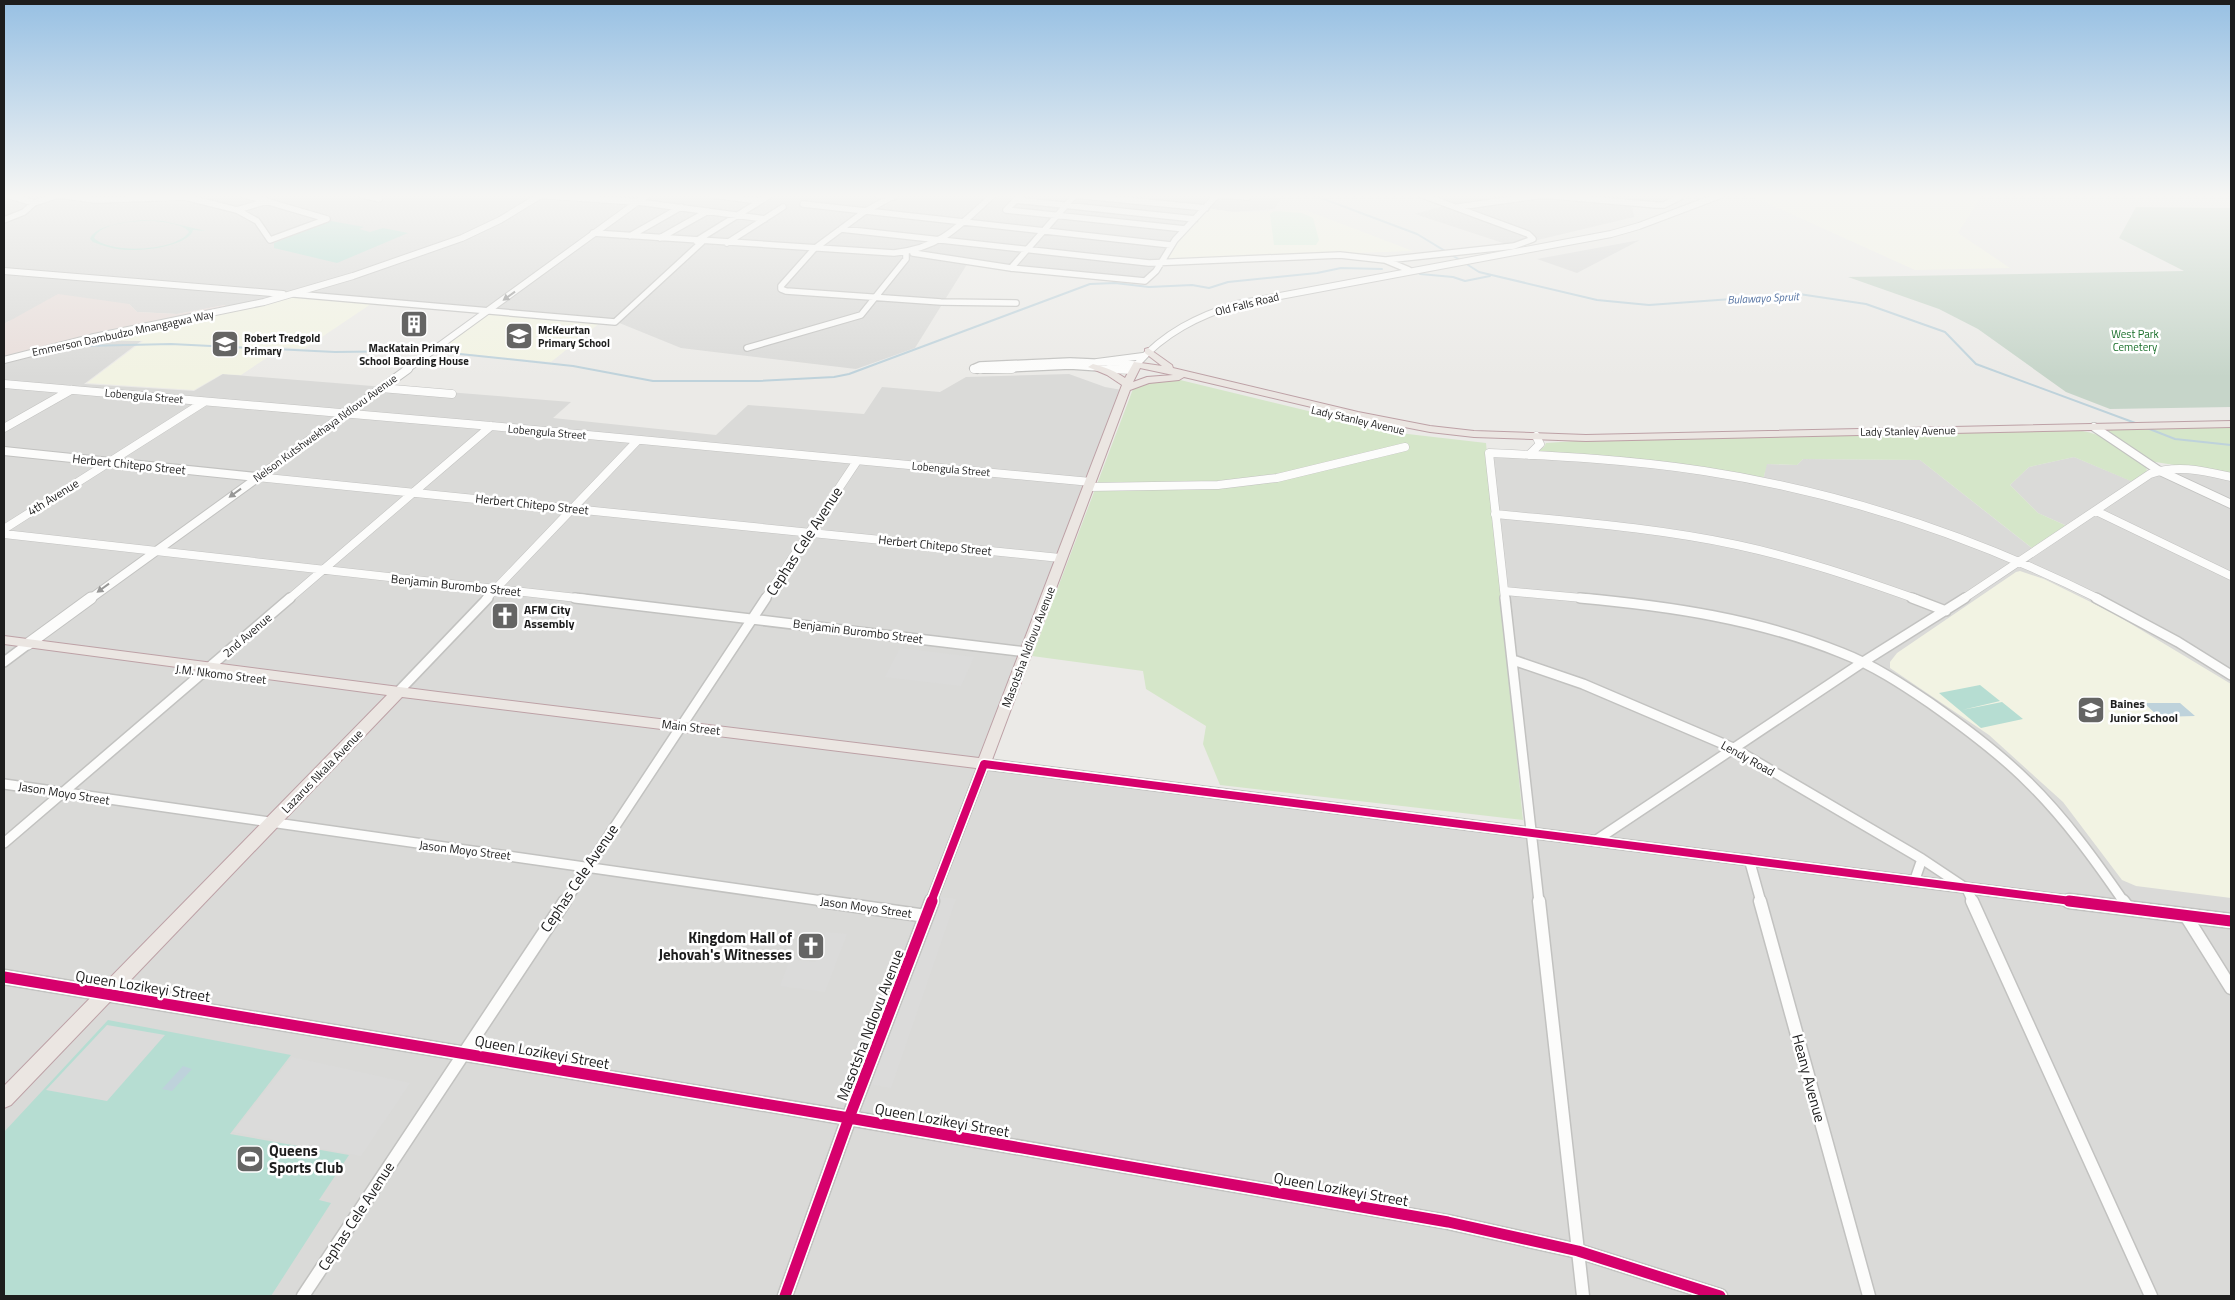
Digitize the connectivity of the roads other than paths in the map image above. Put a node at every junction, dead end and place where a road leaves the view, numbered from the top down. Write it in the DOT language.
graph roads {
  1 [pos="412,256"];
  2 [pos="564,256"];
  3 [pos="684,256"];
  4 [pos="808,256"];
  5 [pos="906,256"];
  6 [pos="931,256"];
  7 [pos="1021,256"];
  8 [pos="1084,256"];
  9 [pos="1164,256"];
  10 [pos="1291,256"];
  11 [pos="1336,256"];
  12 [pos="1423,256"];
  13 [pos="1490,256"];
  14 [pos="1385,260"];
  15 [pos="1160,263"];
  16 [pos="1011,268"];
  17 [pos="1409,270"];
  18 [pos="4,272"];
  19 [pos="259,292"];
  20 [pos="294,294"];
  21 [pos="876,297"];
  22 [pos="1016,304"];
  23 [pos="242,306"];
  24 [pos="489,310"];
  25 [pos="747,348"];
  26 [pos="4,360"];
  27 [pos="1140,360"];
  28 [pos="1095,364"];
  29 [pos="1180,374"];
  30 [pos="4,384"];
  31 [pos="1126,386"];
  32 [pos="381,388"];
  33 [pos="72,390"];
  34 [pos="452,394"];
  35 [pos="204,402"];
  36 [pos="345,414"];
  37 [pos="2231,424"];
  38 [pos="491,426"];
  39 [pos="2094,427"];
  40 [pos="4,428"];
  41 [pos="1538,438"];
  42 [pos="638,440"];
  43 [pos="1404,447"];
  44 [pos="4,451"];
  45 [pos="1529,455"];
  46 [pos="856,461"];
  47 [pos="110,462"];
  48 [pos="2158,470"];
  49 [pos="258,477"];
  50 [pos="2231,477"];
  51 [pos="1090,485"];
  52 [pos="414,492"];
  53 [pos="2231,504"];
  54 [pos="573,508"];
  55 [pos="2096,511"];
  56 [pos="1495,514"];
  57 [pos="4,528"];
  58 [pos="810,532"];
  59 [pos="4,534"];
  60 [pos="154,552"];
  61 [pos="1060,558"];
  62 [pos="2019,560"];
  63 [pos="322,571"];
  64 [pos="2231,576"];
  65 [pos="496,590"];
  66 [pos="1505,591"];
  67 [pos="1946,611"];
  68 [pos="753,618"];
  69 [pos="4,640"];
  70 [pos="25,646"];
  71 [pos="4,647"];
  72 [pos="1027,652"];
  73 [pos="1513,660"];
  74 [pos="4,662"];
  75 [pos="1863,662"];
  76 [pos="207,669"];
  77 [pos="2231,675"];
  78 [pos="396,694"];
  79 [pos="438,697"];
  80 [pos="682,726"];
  81 [pos="1733,748"];
  82 [pos="984,764"];
  83 [pos="4,784"];
  84 [pos="63,793"];
  85 [pos="270,824"];
  86 [pos="1532,833"];
  87 [pos="1595,841"];
  88 [pos="4,844"];
  89 [pos="1749,859"];
  90 [pos="1922,859"];
  91 [pos="587,866"];
  92 [pos="1914,882"];
  93 [pos="1968,890"];
  94 [pos="2129,909"];
  95 [pos="926,916"];
  96 [pos="2186,916"];
  97 [pos="2231,921"];
  98 [pos="4,977"];
  99 [pos="2231,988"];
  100 [pos="106,994"];
  101 [pos="464,1052"];
  102 [pos="4,1099"];
  103 [pos="850,1118"];
  104 [pos="1578,1251"];
  105 [pos="303,1296"];
  106 [pos="785,1296"];
  107 [pos="1583,1296"];
  108 [pos="1720,1296"];
  109 [pos="1868,1296"];
  110 [pos="2151,1296"];
  1 -- 20 [label="street"];
  2 -- 24 [label="street, Nelson Kutshwekhaya Ndlovu Avenue, one-way"];
  3 -- 24 [label="street"];
  4 -- 21 [label="street"];
  5 -- 21 [label="street"];
  6 -- 16 [label="street"];
  7 -- 16 [label="street"];
  8 -- 15 [label="street"];
  9 -- 15 [label="street"];
  10 -- 15 [label="street"];
  11 -- 14 [label="street"];
  12 -- 14 [label="street"];
  13 -- 17 [label="street, Old Falls Road"];
  14 -- 17 [label="street"];
  15 -- 16 [label="street"];
  17 -- 27 [label="street, Old Falls Road"];
  18 -- 19 [label="street"];
  19 -- 20 [label="street"];
  19 -- 23 [label="street"];
  20 -- 23 [label="street, Emmerson Dambudzo Mnangagwa Way"];
  20 -- 24 [label="street"];
  21 -- 22 [label="street"];
  21 -- 25 [label="street"];
  23 -- 26 [label="street, Emmerson Dambudzo Mnangagwa Way"];
  24 -- 32 [label="street, Nelson Kutshwekhaya Ndlovu Avenue"];
  27 -- 28 [label="street"];
  27 -- 28 [label="street"];
  27 -- 29 [label="highway, Lady Stanley Avenue"];
  27 -- 29 [label="highway"];
  27 -- 31 [label="highway, Masotsha Ndlovu Avenue"];
  28 -- 28 [label="street"];
  28 -- 31 [label="highway"];
  29 -- 31 [label="highway"];
  29 -- 41 [label="highway, Lady Stanley Avenue"];
  30 -- 33 [label="street, Lobengula Street"];
  31 -- 51 [label="highway, Masotsha Ndlovu Avenue"];
  32 -- 34 [label="street"];
  32 -- 36 [label="street, Nelson Kutshwekhaya Ndlovu Avenue"];
  33 -- 35 [label="street, Lobengula Street"];
  33 -- 40 [label="street"];
  35 -- 36 [label="street, Lobengula Street"];
  35 -- 47 [label="street, 4th Avenue"];
  36 -- 38 [label="street, Lobengula Street"];
  36 -- 49 [label="street, Nelson Kutshwekhaya Ndlovu Avenue"];
  37 -- 39 [label="highway, Lady Stanley Avenue"];
  38 -- 42 [label="street, Lobengula Street"];
  38 -- 52 [label="street, 2nd Avenue"];
  39 -- 41 [label="highway, Lady Stanley Avenue"];
  39 -- 48 [label="street"];
  41 -- 45 [label="street"];
  42 -- 46 [label="street, Lobengula Street"];
  42 -- 54 [label="street, Lazarus Nkala Avenue"];
  43 -- 51 [label="street"];
  44 -- 47 [label="street, Herbert Chitepo Street"];
  45 -- 56 [label="street"];
  45 -- 62 [label="street"];
  46 -- 51 [label="street, Lobengula Street"];
  46 -- 58 [label="street, Cephas Cele Avenue"];
  47 -- 49 [label="street, Herbert Chitepo Street"];
  47 -- 57 [label="street, 4th Avenue"];
  48 -- 50 [label="street"];
  48 -- 53 [label="street"];
  48 -- 55 [label="street"];
  49 -- 52 [label="street, Herbert Chitepo Street"];
  49 -- 60 [label="street, Nelson Kutshwekhaya Ndlovu Avenue, one-way"];
  51 -- 61 [label="highway, Masotsha Ndlovu Avenue"];
  52 -- 54 [label="street, Herbert Chitepo Street"];
  52 -- 63 [label="street, 2nd Avenue"];
  54 -- 58 [label="street, Herbert Chitepo Street"];
  54 -- 65 [label="street, Lazarus Nkala Avenue"];
  55 -- 62 [label="street"];
  55 -- 64 [label="street"];
  56 -- 66 [label="street"];
  56 -- 67 [label="street"];
  58 -- 61 [label="street, Herbert Chitepo Street"];
  58 -- 68 [label="street, Cephas Cele Avenue"];
  59 -- 60 [label="street, Benjamin Burombo Street"];
  60 -- 63 [label="street, Benjamin Burombo Street"];
  60 -- 70 [label="street, Nelson Kutshwekhaya Ndlovu Avenue, one-way"];
  61 -- 72 [label="highway, Masotsha Ndlovu Avenue"];
  62 -- 67 [label="street"];
  62 -- 77 [label="street"];
  63 -- 65 [label="street, Benjamin Burombo Street"];
  63 -- 76 [label="street, 2nd Avenue"];
  65 -- 68 [label="street, Benjamin Burombo Street"];
  65 -- 78 [label="street, Lazarus Nkala Avenue"];
  66 -- 73 [label="street"];
  66 -- 75 [label="street"];
  67 -- 75 [label="street"];
  68 -- 72 [label="street, Benjamin Burombo Street"];
  68 -- 80 [label="street, Cephas Cele Avenue"];
  69 -- 70 [label="highway, J.M. Nkomo Street"];
  70 -- 71 [label="highway, J.M. Nkomo Street"];
  70 -- 74 [label="street, Nelson Kutshwekhaya Ndlovu Avenue"];
  70 -- 76 [label="highway, J.M. Nkomo Street"];
  72 -- 82 [label="highway, Masotsha Ndlovu Avenue"];
  73 -- 81 [label="street, Lendy Road"];
  73 -- 86 [label="street"];
  75 -- 81 [label="street"];
  75 -- 94 [label="street"];
  76 -- 78 [label="highway, J.M. Nkomo Street"];
  76 -- 84 [label="street, 2nd Avenue"];
  78 -- 79 [label="highway, J.M. Nkomo Street"];
  78 -- 85 [label="highway, Lazarus Nkala Avenue"];
  79 -- 80 [label="highway, Main Street"];
  80 -- 82 [label="highway, Main Street"];
  80 -- 91 [label="street, Cephas Cele Avenue"];
  81 -- 87 [label="street"];
  81 -- 90 [label="street, Lendy Road"];
  82 -- 86 [label="street"];
  82 -- 95 [label="street, Masotsha Ndlovu Avenue"];
  83 -- 84 [label="street, Jason Moyo Street"];
  84 -- 85 [label="street, Jason Moyo Street"];
  84 -- 88 [label="street, 2nd Avenue"];
  85 -- 91 [label="street, Jason Moyo Street"];
  85 -- 100 [label="highway, Lazarus Nkala Avenue"];
  86 -- 87 [label="street"];
  86 -- 104 [label="street"];
  87 -- 89 [label="street"];
  89 -- 92 [label="street"];
  89 -- 109 [label="street, Heany Avenue"];
  90 -- 92 [label="street"];
  90 -- 93 [label="street, Lendy Road"];
  91 -- 95 [label="street, Jason Moyo Street"];
  91 -- 101 [label="street, Cephas Cele Avenue"];
  92 -- 93 [label="street"];
  93 -- 94 [label="street"];
  93 -- 110 [label="street"];
  94 -- 96 [label="street"];
  95 -- 103 [label="street, Masotsha Ndlovu Avenue"];
  96 -- 97 [label="street"];
  96 -- 99 [label="street"];
  98 -- 100 [label="street, Queen Lozikeyi Street"];
  100 -- 101 [label="street, Queen Lozikeyi Street"];
  100 -- 102 [label="highway, Lazarus Nkala Avenue"];
  101 -- 103 [label="street, Queen Lozikeyi Street"];
  101 -- 105 [label="street, Cephas Cele Avenue"];
  103 -- 104 [label="street, Queen Lozikeyi Street"];
  103 -- 106 [label="street, Masotsha Ndlovu Avenue"];
  104 -- 107 [label="street"];
  104 -- 108 [label="street, Queen Lozikeyi Street"];
}
